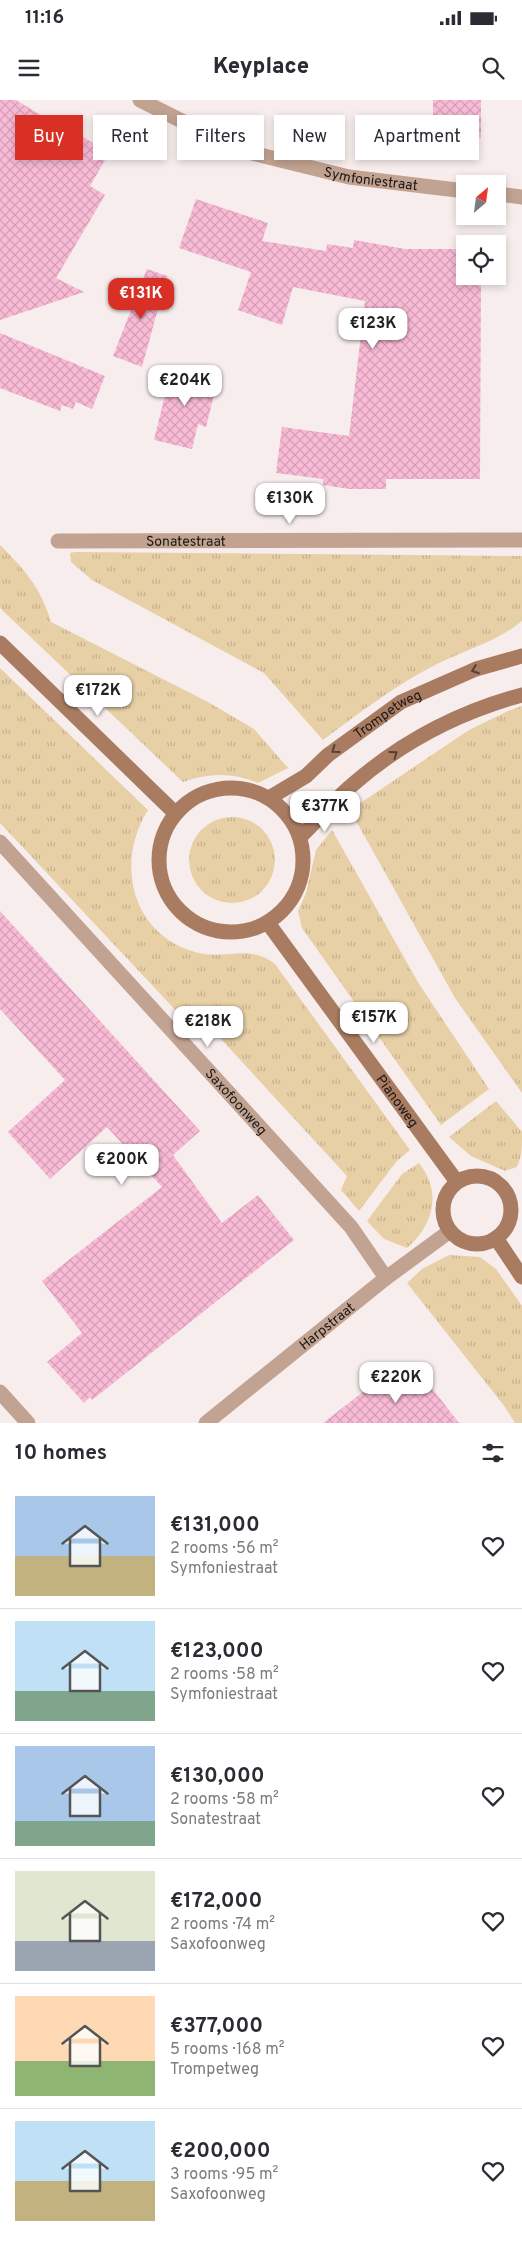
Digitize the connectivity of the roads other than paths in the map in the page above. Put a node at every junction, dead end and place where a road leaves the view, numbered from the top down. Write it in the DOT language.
graph roads {
  1 [pos="140,100"];
  2 [pos="456,190"];
  3 [pos="506,195"];
  4 [pos="522,197"];
  5 [pos="522,540"];
  6 [pos="58,541"];
  7 [pos="0,642"];
  8 [pos="522,656"];
  9 [pos="522,695"];
  10 [pos="269,798"];
  11 [pos="175,813"];
  12 [pos="300,837"];
  13 [pos="0,842"];
  14 [pos="268,923"];
  15 [pos="457,1182"];
  16 [pos="450,1231"];
  17 [pos="496,1238"];
  18 [pos="386,1278"];
  19 [pos="522,1278"];
  20 [pos="0,1392"];
  21 [pos="28,1423"];
  22 [pos="206,1423"];
  1 -- 2 [label="street, Symfoniestraat"];
  3 -- 4 [label="street"];
  5 -- 6 [label="street, Sonatestraat"];
  7 -- 11 [label="street"];
  8 -- 10 [label="street, Trompetweg, one-way"];
  12 -- 9 [label="street, one-way"];
  10 -- 11 [label="street"];
  10 -- 12 [label="street"];
  11 -- 14 [label="street"];
  12 -- 14 [label="street"];
  13 -- 18 [label="street, Saxofoonweg"];
  14 -- 15 [label="street, Pianoweg"];
  15 -- 16 [label="street"];
  15 -- 17 [label="street"];
  16 -- 17 [label="street"];
  16 -- 18 [label="street, Harpstraat"];
  17 -- 19 [label="street"];
  18 -- 22 [label="street, Harpstraat"];
  20 -- 21 [label="street"];
}
